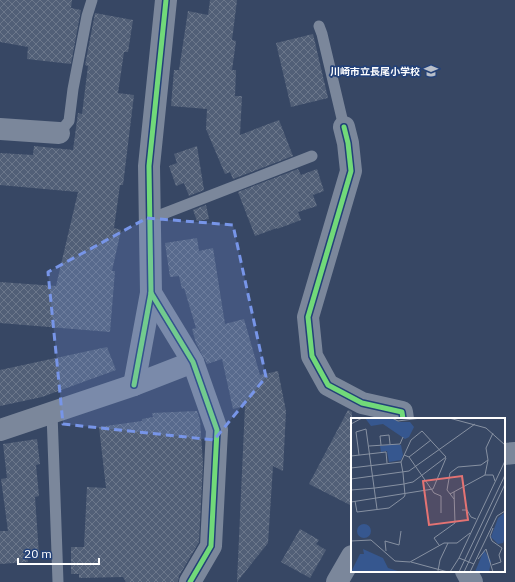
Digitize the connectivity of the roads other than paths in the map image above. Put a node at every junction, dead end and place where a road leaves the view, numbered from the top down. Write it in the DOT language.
graph roads {
  1 [pos="92,0"];
  2 [pos="166,0"];
  3 [pos="318,26"];
  4 [pos="344,127"];
  5 [pos="0,129"];
  6 [pos="59,133"];
  7 [pos="312,156"];
  8 [pos="150,219"];
  9 [pos="151,293"];
  10 [pos="193,362"];
  11 [pos="134,385"];
  12 [pos="52,413"];
  13 [pos="403,418"];
  14 [pos="0,430"];
  15 [pos="515,453"];
  16 [pos="505,454"];
  17 [pos="351,558"];
  18 [pos="467,572"];
  19 [pos="58,582"];
  20 [pos="190,582"];
  21 [pos="337,582"];
  22 [pos="472,582"];
  1 -- 6 [label="lane"];
  2 -- 8 [label="street"];
  3 -- 4 [label="lane"];
  4 -- 13 [label="street"];
  5 -- 6 [label="street"];
  7 -- 8 [label="lane"];
  8 -- 9 [label="street"];
  9 -- 10 [label="street"];
  9 -- 11 [label="street"];
  10 -- 11 [label="street"];
  10 -- 20 [label="street"];
  11 -- 12 [label="street"];
  12 -- 14 [label="street"];
  12 -- 19 [label="lane"];
  15 -- 16 [label="street"];
  17 -- 21 [label="street"];
  18 -- 22 [label="street"];
}
